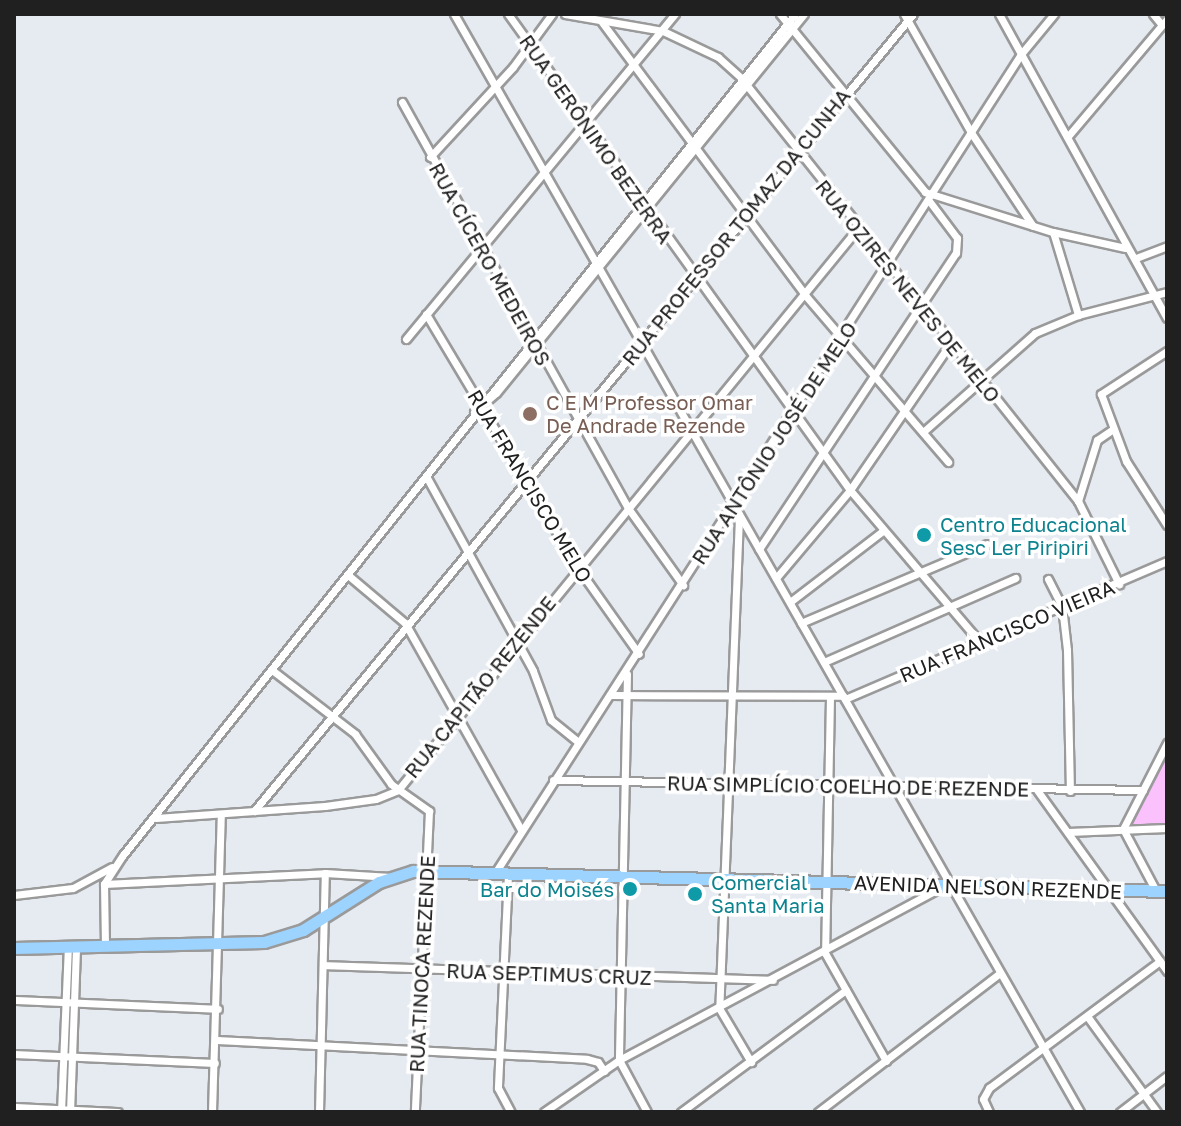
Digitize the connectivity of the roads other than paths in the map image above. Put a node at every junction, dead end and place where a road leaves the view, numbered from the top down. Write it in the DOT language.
graph roads {
  1 [pos="454,14"];
  2 [pos="508,14"];
  3 [pos="552,14"];
  4 [pos="565,14"];
  5 [pos="675,14"];
  6 [pos="780,14"];
  7 [pos="795,14"];
  8 [pos="804,14"];
  9 [pos="999,14"];
  10 [pos="1054,14"];
  11 [pos="1153,14"];
  12 [pos="908,16"];
  13 [pos="601,21"];
  14 [pos="1164,22"];
  15 [pos="789,26"];
  16 [pos="663,31"];
  17 [pos="529,44"];
  18 [pos="1021,54"];
  19 [pos="636,65"];
  20 [pos="744,81"];
  21 [pos="495,88"];
  22 [pos="845,95"];
  23 [pos="402,102"];
  24 [pos="587,124"];
  25 [pos="972,134"];
  26 [pos="1069,135"];
  27 [pos="694,142"];
  28 [pos="798,153"];
  29 [pos="430,157"];
  30 [pos="543,174"];
  31 [pos="932,198"];
  32 [pos="644,203"];
  33 [pos="746,215"];
  34 [pos="1033,226"];
  35 [pos="858,228"];
  36 [pos="1053,232"];
  37 [pos="1167,246"];
  38 [pos="1125,248"];
  39 [pos="481,249"];
  40 [pos="1136,258"];
  41 [pos="595,264"];
  42 [pos="887,268"];
  43 [pos="695,278"];
  44 [pos="1167,292"];
  45 [pos="805,295"];
  46 [pos="1154,295"];
  47 [pos="920,307"];
  48 [pos="426,314"];
  49 [pos="1078,315"];
  50 [pos="1167,318"];
  51 [pos="842,336"];
  52 [pos="406,339"];
  53 [pos="534,342"];
  54 [pos="641,343"];
  55 [pos="950,344"];
  56 [pos="1167,351"];
  57 [pos="753,357"];
  58 [pos="875,375"];
  59 [pos="979,380"];
  60 [pos="481,405"];
  61 [pos="794,410"];
  62 [pos="904,411"];
  63 [pos="576,418"];
  64 [pos="1112,430"];
  65 [pos="692,431"];
  66 [pos="923,432"];
  67 [pos="823,452"];
  68 [pos="948,462"];
  69 [pos="426,476"];
  70 [pos="528,481"];
  71 [pos="850,490"];
  72 [pos="1078,501"];
  73 [pos="734,505"];
  74 [pos="628,508"];
  75 [pos="739,515"];
  76 [pos="1167,525"];
  77 [pos="884,530"];
  78 [pos="987,544"];
  79 [pos="759,549"];
  80 [pos="467,557"];
  81 [pos="1167,561"];
  82 [pos="578,568"];
  83 [pos="920,572"];
  84 [pos="348,575"];
  85 [pos="776,578"];
  86 [pos="1015,578"];
  87 [pos="1048,579"];
  88 [pos="1119,584"];
  89 [pos="683,585"];
  90 [pos="790,602"];
  91 [pos="950,606"];
  92 [pos="1062,606"];
  93 [pos="405,623"];
  94 [pos="801,623"];
  95 [pos="516,642"];
  96 [pos="980,642"];
  97 [pos="639,654"];
  98 [pos="824,662"];
  99 [pos="272,670"];
  100 [pos="627,672"];
  101 [pos="610,695"];
  102 [pos="830,697"];
  103 [pos="626,698"];
  104 [pos="733,698"];
  105 [pos="844,698"];
  106 [pos="330,714"];
  107 [pos="455,718"];
  108 [pos="578,742"];
  109 [pos="1167,743"];
  110 [pos="553,780"];
  111 [pos="627,783"];
  112 [pos="728,783"];
  113 [pos="828,787"];
  114 [pos="896,788"];
  115 [pos="398,790"];
  116 [pos="1037,790"];
  117 [pos="1143,790"];
  118 [pos="1070,791"];
  119 [pos="254,811"];
  120 [pos="221,817"];
  121 [pos="156,818"];
  122 [pos="1167,828"];
  123 [pos="1123,829"];
  124 [pos="521,830"];
  125 [pos="1068,832"];
  126 [pos="120,860"];
  127 [pos="426,871"];
  128 [pos="325,873"];
  129 [pos="495,873"];
  130 [pos="508,874"];
  131 [pos="219,877"];
  132 [pos="391,877"];
  133 [pos="624,877"];
  134 [pos="726,879"];
  135 [pos="825,882"];
  136 [pos="104,884"];
  137 [pos="949,886"];
  138 [pos="1108,890"];
  139 [pos="1162,891"];
  140 [pos="14,895"];
  141 [pos="326,919"];
  142 [pos="221,946"];
  143 [pos="105,947"];
  144 [pos="14,948"];
  145 [pos="72,948"];
  146 [pos="825,953"];
  147 [pos="1160,961"];
  148 [pos="324,965"];
  149 [pos="421,970"];
  150 [pos="1167,971"];
  151 [pos="505,972"];
  152 [pos="1000,973"];
  153 [pos="721,976"];
  154 [pos="620,977"];
  155 [pos="774,980"];
  156 [pos="846,990"];
  157 [pos="14,1000"];
  158 [pos="70,1003"];
  159 [pos="719,1008"];
  160 [pos="218,1009"];
  161 [pos="1087,1016"];
  162 [pos="217,1040"];
  163 [pos="320,1045"];
  164 [pos="1045,1049"];
  165 [pos="418,1052"];
  166 [pos="14,1054"];
  167 [pos="500,1055"];
  168 [pos="68,1057"];
  169 [pos="619,1060"];
  170 [pos="886,1061"];
  171 [pos="751,1062"];
  172 [pos="215,1063"];
  173 [pos="604,1071"];
  174 [pos="1167,1076"];
  175 [pos="1144,1093"];
  176 [pos="14,1107"];
  177 [pos="987,1108"];
  178 [pos="65,1111"];
  179 [pos="118,1112"];
  180 [pos="212,1112"];
  181 [pos="319,1112"];
  182 [pos="415,1112"];
  183 [pos="511,1112"];
  184 [pos="544,1112"];
  185 [pos="647,1112"];
  186 [pos="681,1112"];
  187 [pos="818,1112"];
  188 [pos="1080,1112"];
  189 [pos="1120,1112"];
  190 [pos="1157,1112"];
  1 -- 21 [label="street"];
  2 -- 17 [label="street, RUA GERÔNIMO BEZERRA"];
  3 -- 17 [label="street"];
  4 -- 13 [label="street, RUA OZIRES NEVES DE MELO"];
  5 -- 16 [label="street"];
  6 -- 15 [label="street"];
  7 -- 15 [label="street"];
  8 -- 15 [label="street"];
  9 -- 18 [label="street"];
  10 -- 18 [label="street, RUA ANTÔNIO JOSÉ DE MELO"];
  11 -- 14 [label="street"];
  12 -- 22 [label="street, RUA PROFESSOR TOMAZ DA CUNHA"];
  12 -- 25 [label="street"];
  13 -- 16 [label="street, RUA OZIRES NEVES DE MELO"];
  13 -- 19 [label="street"];
  14 -- 26 [label="street"];
  15 -- 20 [label="street"];
  15 -- 22 [label="street"];
  16 -- 19 [label="street"];
  16 -- 20 [label="street, RUA OZIRES NEVES DE MELO"];
  17 -- 21 [label="street"];
  17 -- 24 [label="street, RUA GERÔNIMO BEZERRA"];
  18 -- 25 [label="street, RUA ANTÔNIO JOSÉ DE MELO"];
  18 -- 26 [label="street"];
  19 -- 24 [label="street"];
  19 -- 27 [label="street"];
  20 -- 27 [label="street"];
  20 -- 28 [label="street, RUA OZIRES NEVES DE MELO"];
  21 -- 29 [label="street"];
  21 -- 30 [label="street"];
  22 -- 28 [label="street, RUA PROFESSOR TOMAZ DA CUNHA"];
  22 -- 31 [label="street"];
  23 -- 29 [label="street, RUA CÍCERO MEDEIROS"];
  24 -- 30 [label="street"];
  24 -- 32 [label="street, RUA GERÔNIMO BEZERRA"];
  25 -- 31 [label="street, RUA ANTÔNIO JOSÉ DE MELO"];
  25 -- 34 [label="street"];
  26 -- 38 [label="street"];
  27 -- 32 [label="street"];
  27 -- 33 [label="street"];
  28 -- 33 [label="street, RUA PROFESSOR TOMAZ DA CUNHA"];
  28 -- 35 [label="street, RUA OZIRES NEVES DE MELO"];
  29 -- 39 [label="street, RUA CÍCERO MEDEIROS"];
  30 -- 39 [label="street"];
  30 -- 41 [label="street"];
  31 -- 34 [label="street"];
  31 -- 42 [label="street, RUA ANTÔNIO JOSÉ DE MELO"];
  31 -- 47 [label="street"];
  32 -- 41 [label="street"];
  32 -- 43 [label="street, RUA GERÔNIMO BEZERRA"];
  33 -- 43 [label="street, RUA PROFESSOR TOMAZ DA CUNHA"];
  33 -- 45 [label="street"];
  34 -- 36 [label="street"];
  35 -- 42 [label="street, RUA OZIRES NEVES DE MELO"];
  35 -- 45 [label="street, RUA CAPITÃO REZENDE"];
  36 -- 38 [label="street"];
  36 -- 49 [label="street"];
  37 -- 40 [label="street"];
  38 -- 40 [label="street"];
  39 -- 48 [label="street"];
  39 -- 53 [label="street, RUA CÍCERO MEDEIROS"];
  40 -- 46 [label="street"];
  41 -- 53 [label="street"];
  41 -- 54 [label="street"];
  42 -- 47 [label="street, RUA OZIRES NEVES DE MELO"];
  42 -- 51 [label="street, RUA ANTÔNIO JOSÉ DE MELO"];
  43 -- 54 [label="street, RUA PROFESSOR TOMAZ DA CUNHA"];
  43 -- 57 [label="street, RUA GERÔNIMO BEZERRA"];
  44 -- 46 [label="street"];
  45 -- 51 [label="street"];
  45 -- 57 [label="street, RUA CAPITÃO REZENDE"];
  46 -- 49 [label="street"];
  46 -- 50 [label="street"];
  47 -- 55 [label="street, RUA OZIRES NEVES DE MELO"];
  47 -- 58 [label="street"];
  48 -- 52 [label="street"];
  48 -- 60 [label="street, RUA FRANCISCO MELO"];
  49 -- 59 [label="street"];
  51 -- 58 [label="street"];
  51 -- 61 [label="street, RUA ANTÔNIO JOSÉ DE MELO"];
  53 -- 60 [label="street"];
  53 -- 63 [label="street, RUA CÍCERO MEDEIROS"];
  54 -- 63 [label="street, RUA PROFESSOR TOMAZ DA CUNHA"];
  54 -- 65 [label="street"];
  55 -- 59 [label="street, RUA OZIRES NEVES DE MELO"];
  55 -- 62 [label="street"];
  56 -- 64 [label="street"];
  57 -- 61 [label="street, RUA GERÔNIMO BEZERRA"];
  57 -- 65 [label="street, RUA CAPITÃO REZENDE"];
  58 -- 62 [label="street"];
  58 -- 67 [label="street"];
  59 -- 66 [label="street"];
  59 -- 72 [label="street, RUA OZIRES NEVES DE MELO"];
  60 -- 69 [label="street"];
  60 -- 70 [label="street, RUA FRANCISCO MELO"];
  61 -- 67 [label="street, RUA GERÔNIMO BEZERRA"];
  61 -- 73 [label="street, RUA ANTÔNIO JOSÉ DE MELO"];
  62 -- 66 [label="street"];
  62 -- 71 [label="street"];
  63 -- 70 [label="street, RUA PROFESSOR TOMAZ DA CUNHA"];
  63 -- 74 [label="street, RUA CÍCERO MEDEIROS"];
  64 -- 72 [label="street"];
  64 -- 76 [label="street"];
  65 -- 73 [label="street"];
  65 -- 74 [label="street, RUA CAPITÃO REZENDE"];
  66 -- 68 [label="street"];
  67 -- 71 [label="street, RUA GERÔNIMO BEZERRA"];
  67 -- 79 [label="street"];
  69 -- 80 [label="street"];
  69 -- 84 [label="street"];
  70 -- 80 [label="street, RUA PROFESSOR TOMAZ DA CUNHA"];
  70 -- 82 [label="street, RUA FRANCISCO MELO"];
  71 -- 77 [label="street, RUA GERÔNIMO BEZERRA"];
  71 -- 85 [label="street"];
  72 -- 88 [label="street, RUA OZIRES NEVES DE MELO"];
  73 -- 75 [label="street"];
  73 -- 89 [label="street, RUA ANTÔNIO JOSÉ DE MELO"];
  74 -- 82 [label="street, RUA CAPITÃO REZENDE"];
  74 -- 89 [label="street, RUA CÍCERO MEDEIROS"];
  75 -- 79 [label="street"];
  75 -- 104 [label="street"];
  77 -- 83 [label="street, RUA GERÔNIMO BEZERRA"];
  77 -- 90 [label="street"];
  78 -- 83 [label="street"];
  79 -- 85 [label="street"];
  80 -- 93 [label="street, RUA PROFESSOR TOMAZ DA CUNHA"];
  80 -- 95 [label="street"];
  81 -- 88 [label="street, RUA FRANCISCO VIEIRA"];
  82 -- 95 [label="street, RUA CAPITÃO REZENDE"];
  82 -- 97 [label="street, RUA FRANCISCO MELO"];
  83 -- 91 [label="street, RUA GERÔNIMO BEZERRA"];
  83 -- 94 [label="street"];
  84 -- 93 [label="street"];
  84 -- 99 [label="street"];
  85 -- 90 [label="street"];
  86 -- 91 [label="street"];
  87 -- 92 [label="street"];
  88 -- 92 [label="street, RUA FRANCISCO VIEIRA"];
  89 -- 97 [label="street, RUA ANTÔNIO JOSÉ DE MELO"];
  90 -- 94 [label="street"];
  91 -- 96 [label="street, RUA GERÔNIMO BEZERRA"];
  91 -- 98 [label="street"];
  92 -- 96 [label="street, RUA FRANCISCO VIEIRA"];
  92 -- 118 [label="street"];
  93 -- 106 [label="street, RUA PROFESSOR TOMAZ DA CUNHA"];
  93 -- 107 [label="street"];
  94 -- 98 [label="street"];
  95 -- 107 [label="street, RUA CAPITÃO REZENDE"];
  95 -- 108 [label="street"];
  96 -- 105 [label="street, RUA FRANCISCO VIEIRA"];
  97 -- 100 [label="street, RUA ANTÔNIO JOSÉ DE MELO"];
  98 -- 105 [label="street"];
  99 -- 106 [label="street"];
  99 -- 121 [label="street"];
  100 -- 101 [label="street, RUA ANTÔNIO JOSÉ DE MELO"];
  100 -- 103 [label="street"];
  101 -- 103 [label="street, RUA FRANCISCO VIEIRA"];
  101 -- 108 [label="street, RUA ANTÔNIO JOSÉ DE MELO"];
  102 -- 104 [label="street, RUA FRANCISCO VIEIRA"];
  102 -- 105 [label="street, RUA FRANCISCO VIEIRA"];
  102 -- 113 [label="street"];
  103 -- 104 [label="street, RUA FRANCISCO VIEIRA"];
  103 -- 111 [label="street"];
  104 -- 112 [label="street"];
  105 -- 114 [label="street"];
  106 -- 115 [label="street"];
  106 -- 119 [label="street, RUA PROFESSOR TOMAZ DA CUNHA"];
  107 -- 115 [label="street, RUA CAPITÃO REZENDE"];
  107 -- 124 [label="street"];
  108 -- 110 [label="street, RUA ANTÔNIO JOSÉ DE MELO"];
  109 -- 117 [label="street"];
  110 -- 111 [label="street, RUA SIMPLÍCIO COELHO DE REZENDE"];
  110 -- 124 [label="street, RUA ANTÔNIO JOSÉ DE MELO"];
  111 -- 112 [label="street, RUA SIMPLÍCIO COELHO DE REZENDE"];
  111 -- 133 [label="street"];
  112 -- 113 [label="street, RUA SIMPLÍCIO COELHO DE REZENDE"];
  112 -- 134 [label="street"];
  113 -- 114 [label="street, RUA SIMPLÍCIO COELHO DE REZENDE"];
  113 -- 135 [label="street"];
  114 -- 116 [label="street, RUA SIMPLÍCIO COELHO DE REZENDE"];
  114 -- 137 [label="street"];
  115 -- 119 [label="street, RUA CAPITÃO REZENDE"];
  115 -- 127 [label="street, RUA TINOCA REZENDE"];
  116 -- 118 [label="street, RUA SIMPLÍCIO COELHO DE REZENDE"];
  116 -- 125 [label="street"];
  117 -- 118 [label="street, RUA SIMPLÍCIO COELHO DE REZENDE"];
  117 -- 123 [label="street"];
  119 -- 120 [label="street, RUA CAPITÃO REZENDE"];
  120 -- 121 [label="street, RUA CAPITÃO REZENDE"];
  120 -- 131 [label="street"];
  121 -- 126 [label="street"];
  122 -- 123 [label="street"];
  123 -- 125 [label="street"];
  123 -- 139 [label="street"];
  124 -- 129 [label="street, RUA ANTÔNIO JOSÉ DE MELO"];
  125 -- 138 [label="street"];
  126 -- 136 [label="street"];
  126 -- 140 [label="street"];
  127 -- 129 [label="main road, AVENIDA NELSON REZENDE"];
  127 -- 132 [label="main road, AVENIDA NELSON REZENDE"];
  127 -- 149 [label="street, RUA TINOCA REZENDE"];
  128 -- 131 [label="street"];
  128 -- 132 [label="street"];
  128 -- 141 [label="street"];
  129 -- 130 [label="main road, AVENIDA NELSON REZENDE"];
  130 -- 133 [label="main road, AVENIDA NELSON REZENDE"];
  130 -- 151 [label="street"];
  131 -- 136 [label="street"];
  131 -- 142 [label="street"];
  132 -- 141 [label="main road"];
  133 -- 134 [label="main road, AVENIDA NELSON REZENDE"];
  133 -- 154 [label="street"];
  134 -- 135 [label="main road, AVENIDA NELSON REZENDE"];
  134 -- 153 [label="street"];
  135 -- 137 [label="main road, AVENIDA NELSON REZENDE"];
  135 -- 146 [label="street"];
  136 -- 143 [label="street"];
  137 -- 138 [label="main road, AVENIDA NELSON REZENDE"];
  137 -- 146 [label="street"];
  137 -- 152 [label="street"];
  138 -- 139 [label="main road, AVENIDA NELSON REZENDE"];
  138 -- 147 [label="street"];
  141 -- 142 [label="main road"];
  141 -- 148 [label="street"];
  142 -- 143 [label="main road"];
  142 -- 160 [label="street"];
  143 -- 145 [label="main road"];
  144 -- 145 [label="main road"];
  145 -- 158 [label="street"];
  146 -- 155 [label="street"];
  146 -- 156 [label="street"];
  147 -- 150 [label="street"];
  147 -- 161 [label="street"];
  148 -- 149 [label="street, RUA SEPTIMUS CRUZ"];
  148 -- 163 [label="street"];
  149 -- 151 [label="street, RUA SEPTIMUS CRUZ"];
  149 -- 165 [label="street, RUA TINOCA REZENDE"];
  151 -- 154 [label="street, RUA SEPTIMUS CRUZ"];
  151 -- 167 [label="street"];
  152 -- 164 [label="street"];
  152 -- 170 [label="street"];
  153 -- 154 [label="street, RUA SEPTIMUS CRUZ"];
  153 -- 155 [label="street, RUA SEPTIMUS CRUZ"];
  153 -- 159 [label="street"];
  154 -- 169 [label="street"];
  155 -- 159 [label="street"];
  156 -- 170 [label="street"];
  156 -- 171 [label="street"];
  157 -- 158 [label="street"];
  158 -- 160 [label="street"];
  158 -- 168 [label="street"];
  159 -- 169 [label="street"];
  159 -- 171 [label="street"];
  160 -- 162 [label="street"];
  161 -- 164 [label="street"];
  161 -- 175 [label="street"];
  162 -- 163 [label="street"];
  162 -- 172 [label="street"];
  163 -- 165 [label="street"];
  163 -- 181 [label="street"];
  164 -- 177 [label="street"];
  164 -- 188 [label="street"];
  165 -- 167 [label="street"];
  165 -- 182 [label="street, RUA TINOCA REZENDE"];
  166 -- 168 [label="street"];
  167 -- 173 [label="street"];
  167 -- 183 [label="street"];
  168 -- 172 [label="street"];
  168 -- 178 [label="street"];
  169 -- 173 [label="street"];
  169 -- 185 [label="street"];
  170 -- 187 [label="street"];
  171 -- 186 [label="street"];
  172 -- 180 [label="street"];
  173 -- 184 [label="street"];
  174 -- 175 [label="street"];
  175 -- 189 [label="street"];
  175 -- 190 [label="street"];
  176 -- 178 [label="street"];
  178 -- 179 [label="street"];
}
